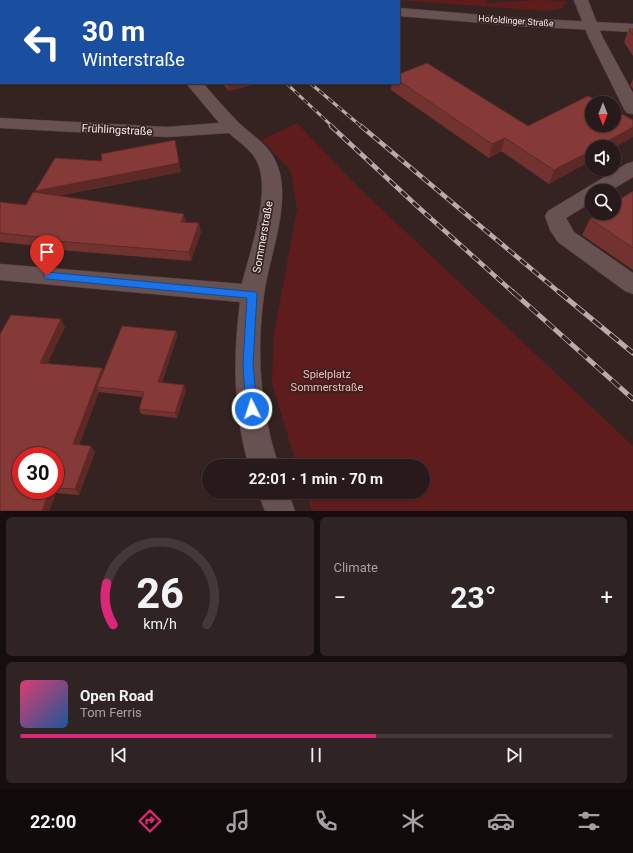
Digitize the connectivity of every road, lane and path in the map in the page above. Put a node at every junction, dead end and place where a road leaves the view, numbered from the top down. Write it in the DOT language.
graph roads {
  1 [pos="581,0"];
  2 [pos="400,12"];
  3 [pos="590,26"];
  4 [pos="633,28"];
  5 [pos="195,84"];
  6 [pos="633,109"];
  7 [pos="0,123"];
  8 [pos="233,127"];
  9 [pos="633,168"];
  10 [pos="607,184"];
  11 [pos="585,197"];
  12 [pos="0,272"];
  13 [pos="633,285"];
  14 [pos="252,294"];
  15 [pos="262,459"];
  16 [pos="276,499"];
  17 [pos="280,511"];
  1 -- 3 [label="street"];
  2 -- 3 [label="street, Hofoldinger Straße"];
  3 -- 4 [label="street, Hofoldinger Straße"];
  3 -- 6 [label="street"];
  5 -- 8 [label="street, Sommerstraße"];
  7 -- 8 [label="street, Frühlingstraße"];
  8 -- 14 [label="street, Sommerstraße"];
  9 -- 10 [label="street"];
  11 -- 13 [label="street"];
  12 -- 14 [label="street"];
  14 -- 15 [label="street, Sommerstraße"];
  16 -- 17 [label="street"];
}
